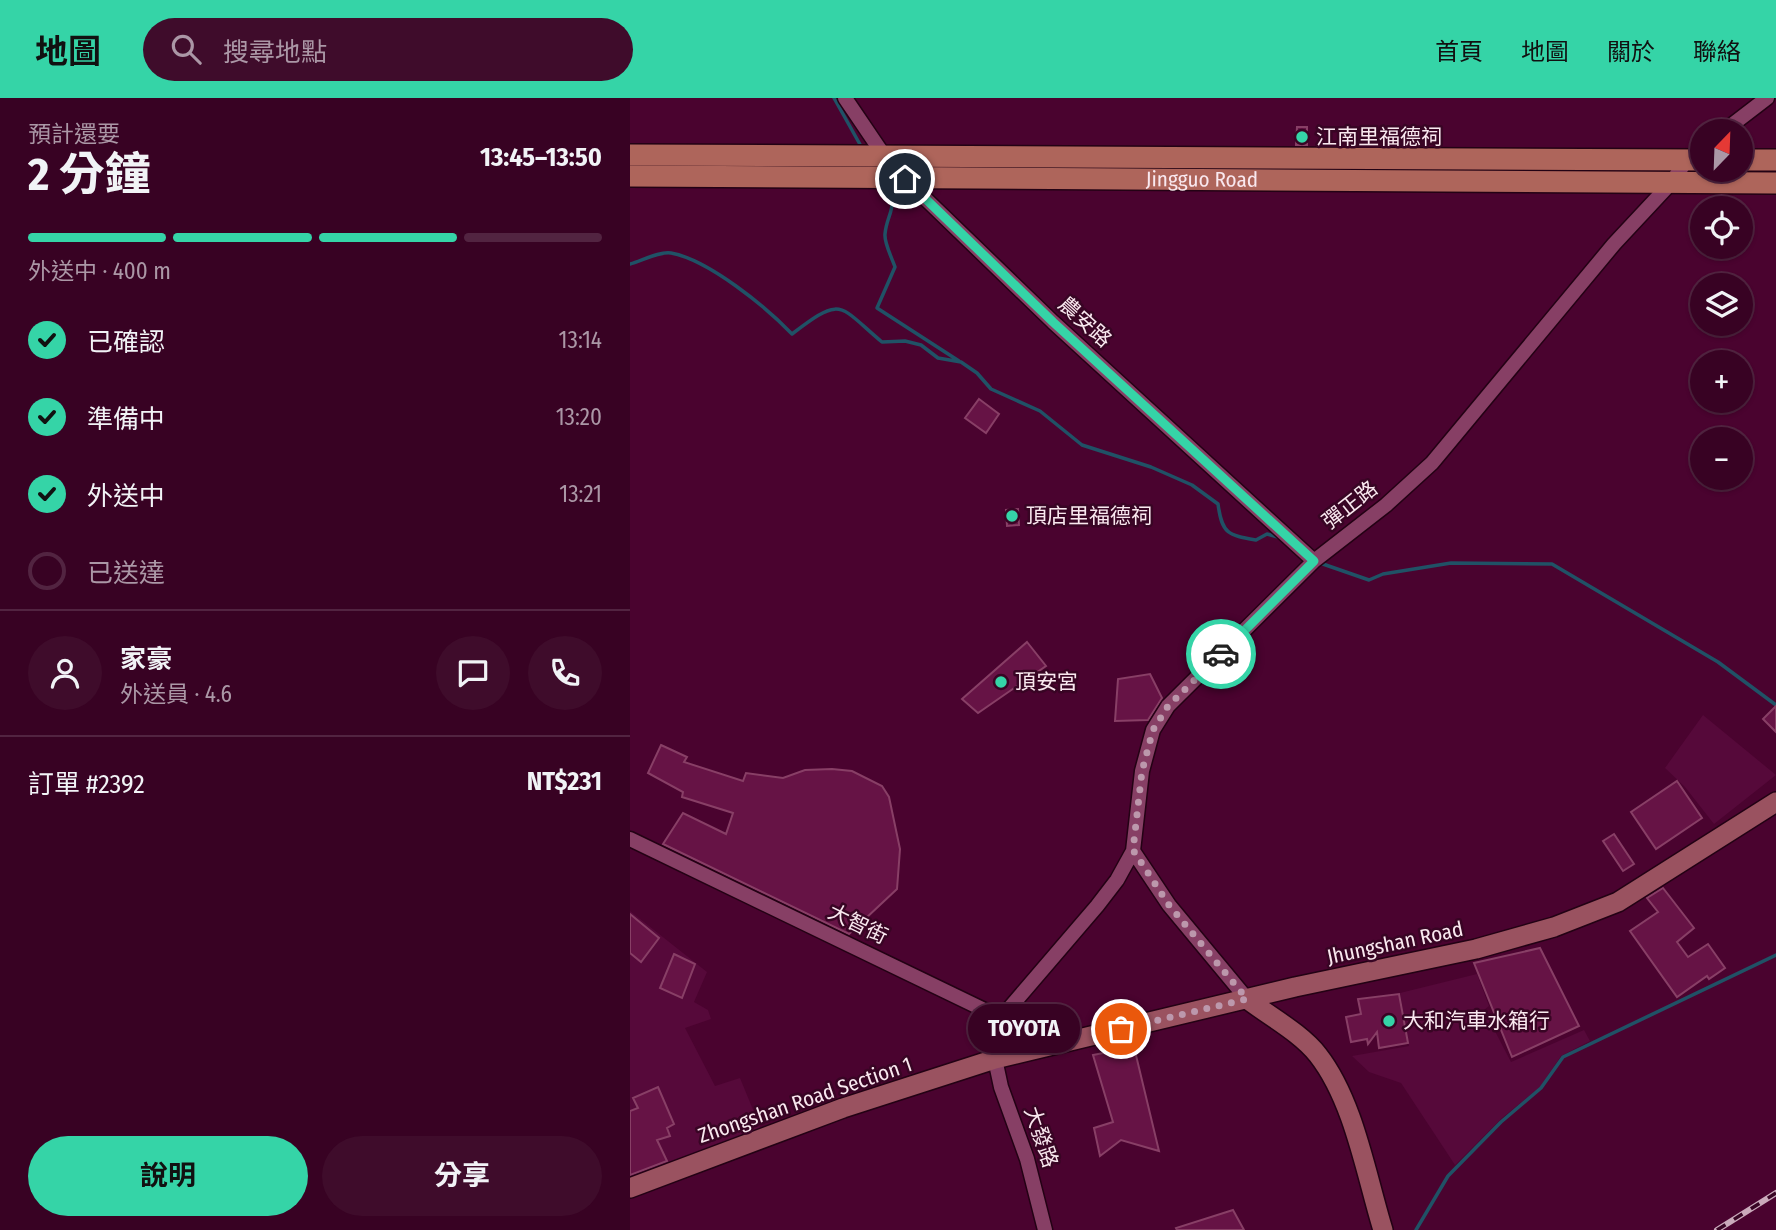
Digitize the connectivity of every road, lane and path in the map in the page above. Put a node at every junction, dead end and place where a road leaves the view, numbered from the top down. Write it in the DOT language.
graph roads {
  1 [pos="845,98"];
  2 [pos="1767,98"];
  3 [pos="1740,119"];
  4 [pos="630,155"];
  5 [pos="883,156"];
  6 [pos="1690,156"];
  7 [pos="1754,160"];
  8 [pos="1776,160"];
  9 [pos="1690,163"];
  10 [pos="630,176"];
  11 [pos="905,179"];
  12 [pos="1776,183"];
  13 [pos="1670,184"];
  14 [pos="1314,561"];
  15 [pos="1776,802"];
  16 [pos="630,839"];
  17 [pos="1133,850"];
  18 [pos="1247,999"];
  19 [pos="1001,1018"];
  20 [pos="1068,1042"];
  21 [pos="995,1059"];
  22 [pos="630,1188"];
  23 [pos="1045,1230"];
  24 [pos="1383,1230"];
  1 -- 5 [label="street, 農安路"];
  2 -- 3 [label="street"];
  4 -- 5 [label="main road, Jingguo Road"];
  5 -- 6 [label="main road, Jingguo Road"];
  5 -- 11 [label="street, 農安路"];
  7 -- 8 [label="main road"];
  9 -- 13 [label="street, 彈正路"];
  10 -- 11 [label="main road, Jingguo Road"];
  11 -- 13 [label="main road, Jingguo Road"];
  11 -- 14 [label="street, 農安路"];
  12 -- 13 [label="main road, Jingguo Road"];
  13 -- 14 [label="street, 彈正路"];
  14 -- 17 [label="street, 彈正路"];
  15 -- 18 [label="street, Jhungshan Road"];
  16 -- 19 [label="street, 大智街"];
  17 -- 18 [label="street"];
  17 -- 19 [label="street, 彈正路"];
  18 -- 20 [label="street, Jhungshan Road"];
  18 -- 24 [label="street"];
  19 -- 20 [label="street, 大智街"];
  19 -- 21 [label="street"];
  20 -- 21 [label="street, Jhungshan Road"];
  21 -- 22 [label="street, Zhongshan Road Section 1"];
  21 -- 23 [label="street, 大發路"];
}
